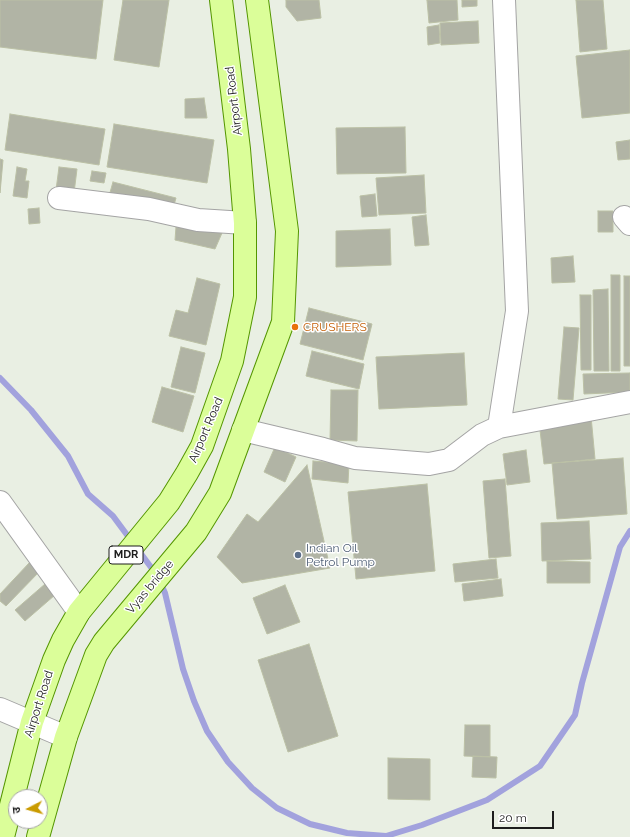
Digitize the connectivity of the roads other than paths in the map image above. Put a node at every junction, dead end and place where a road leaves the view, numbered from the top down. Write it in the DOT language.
graph roads {
  1 [pos="221,0"];
  2 [pos="257,0"];
  3 [pos="504,0"];
  4 [pos="59,198"];
  5 [pos="246,223"];
  6 [pos="630,402"];
  7 [pos="499,427"];
  8 [pos="243,430"];
  9 [pos="0,502"];
  10 [pos="81,610"];
  11 [pos="0,709"];
  12 [pos="32,722"];
  13 [pos="66,737"];
  14 [pos="3,837"];
  15 [pos="38,837"];
  1 -- 5 [label="main road, Airport Road"];
  2 -- 8 [label="main road, Vyas bridge"];
  3 -- 7 [label="street"];
  4 -- 5 [label="street"];
  5 -- 10 [label="main road, Airport Road / MDR"];
  6 -- 7 [label="street"];
  7 -- 8 [label="street"];
  8 -- 13 [label="main road, Vyas bridge"];
  9 -- 10 [label="street"];
  10 -- 12 [label="main road, Airport Road"];
  11 -- 12 [label="street"];
  12 -- 13 [label="street"];
  12 -- 14 [label="main road, Airport Road"];
  13 -- 15 [label="main road"];
}
